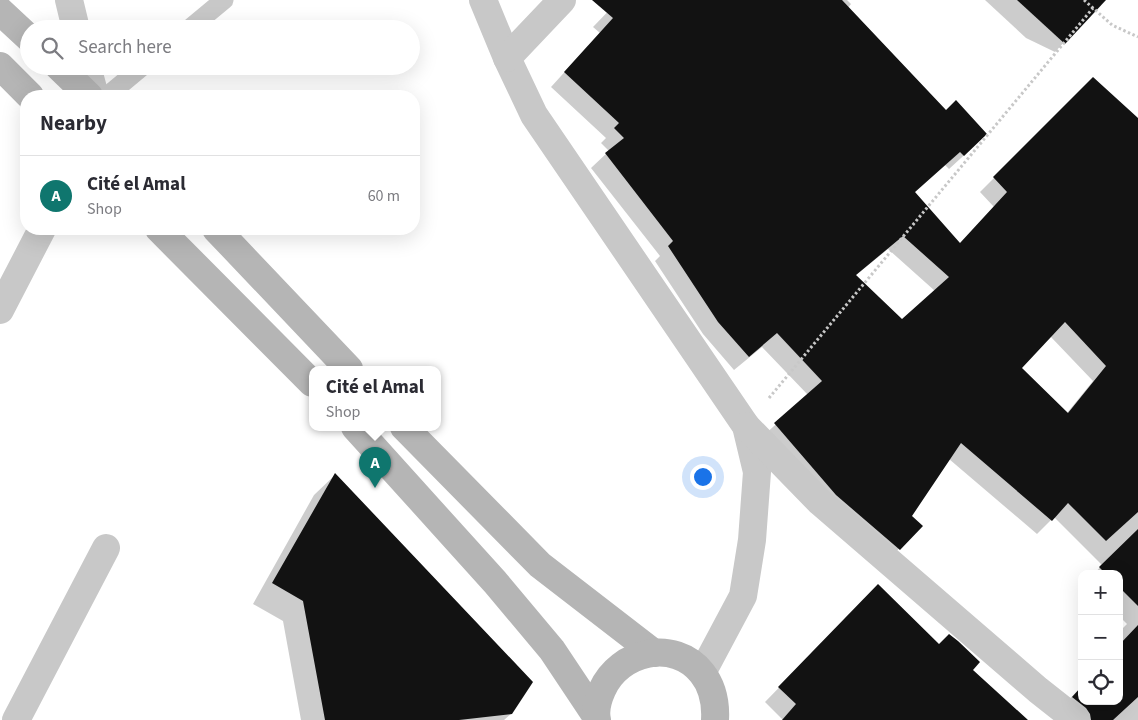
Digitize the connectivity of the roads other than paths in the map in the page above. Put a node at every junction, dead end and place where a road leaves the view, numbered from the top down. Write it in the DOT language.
graph roads {
  1 [pos="69,0"];
  2 [pos="224,0"];
  3 [pos="483,0"];
  4 [pos="562,0"];
  5 [pos="0,11"];
  6 [pos="74,20"];
  7 [pos="200,20"];
  8 [pos="20,30"];
  9 [pos="507,58"];
  10 [pos="0,66"];
  11 [pos="67,75"];
  12 [pos="89,75"];
  13 [pos="132,75"];
  14 [pos="24,90"];
  15 [pos="83,90"];
  16 [pos="93,90"];
  17 [pos="114,90"];
  18 [pos="39,235"];
  19 [pos="165,235"];
  20 [pos="222,235"];
  21 [pos="0,310"];
  22 [pos="346,366"];
  23 [pos="309,380"];
  24 [pos="746,426"];
  25 [pos="359,431"];
  26 [pos="408,431"];
  27 [pos="106,548"];
  28 [pos="654,653"];
  29 [pos="702,673"];
  30 [pos="597,718"];
  31 [pos="16,720"];
  32 [pos="715,720"];
  33 [pos="1076,720"];
  1 -- 6 [label="street"];
  2 -- 7 [label="lane"];
  3 -- 9 [label="street"];
  4 -- 9 [label="street"];
  5 -- 8 [label="main road"];
  9 -- 24 [label="street"];
  10 -- 14 [label="main road"];
  11 -- 15 [label="main road"];
  12 -- 16 [label="street"];
  13 -- 17 [label="lane"];
  18 -- 21 [label="street"];
  19 -- 23 [label="main road"];
  20 -- 22 [label="main road"];
  24 -- 29 [label="street"];
  24 -- 33 [label="street"];
  25 -- 30 [label="main road"];
  26 -- 28 [label="main road"];
  27 -- 31 [label="street"];
  28 -- 29 [label="main road"];
  28 -- 30 [label="main road"];
  29 -- 32 [label="main road"];
}
